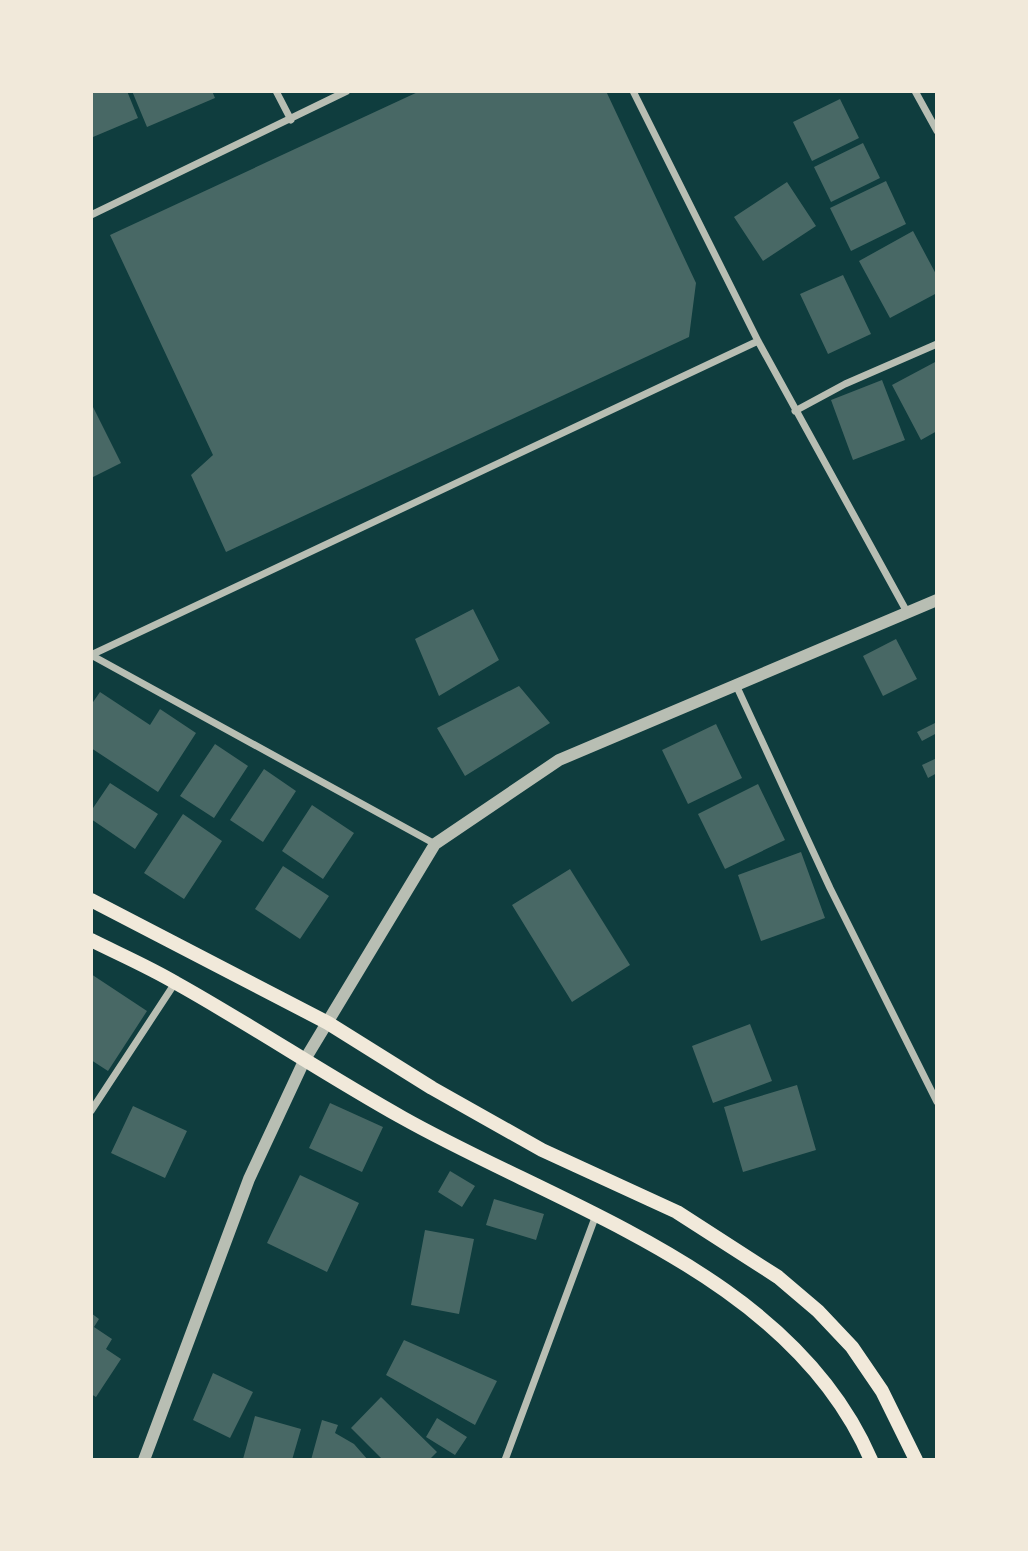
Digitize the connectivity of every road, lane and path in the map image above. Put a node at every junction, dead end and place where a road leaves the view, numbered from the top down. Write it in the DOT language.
graph roads {
  1 [pos="276,91"];
  2 [pos="348,91"];
  3 [pos="633,91"];
  4 [pos="915,91"];
  5 [pos="291,120"];
  6 [pos="937,131"];
  7 [pos="91,215"];
  8 [pos="758,341"];
  9 [pos="937,344"];
  10 [pos="796,411"];
  11 [pos="937,600"];
  12 [pos="907,612"];
  13 [pos="91,655"];
  14 [pos="736,685"];
  15 [pos="435,844"];
  16 [pos="91,900"];
  17 [pos="91,940"];
  18 [pos="175,982"];
  19 [pos="328,1023"];
  20 [pos="304,1061"];
  21 [pos="937,1102"];
  22 [pos="91,1111"];
  23 [pos="596,1215"];
  24 [pos="144,1460"];
  25 [pos="505,1460"];
  26 [pos="871,1460"];
  27 [pos="916,1460"];
  1 -- 5 [label="street"];
  2 -- 5 [label="street"];
  3 -- 8 [label="street"];
  4 -- 6 [label="street"];
  5 -- 7 [label="street"];
  8 -- 10 [label="street"];
  8 -- 13 [label="street"];
  9 -- 10 [label="street"];
  10 -- 12 [label="street"];
  11 -- 12 [label="street"];
  12 -- 14 [label="street"];
  13 -- 15 [label="street"];
  14 -- 15 [label="street"];
  14 -- 21 [label="street"];
  15 -- 19 [label="street"];
  16 -- 19 [label="main road"];
  17 -- 18 [label="main road"];
  18 -- 20 [label="main road"];
  18 -- 22 [label="street"];
  19 -- 20 [label="street"];
  19 -- 27 [label="main road"];
  20 -- 23 [label="main road"];
  20 -- 24 [label="street"];
  23 -- 25 [label="street"];
  23 -- 26 [label="main road"];
}
